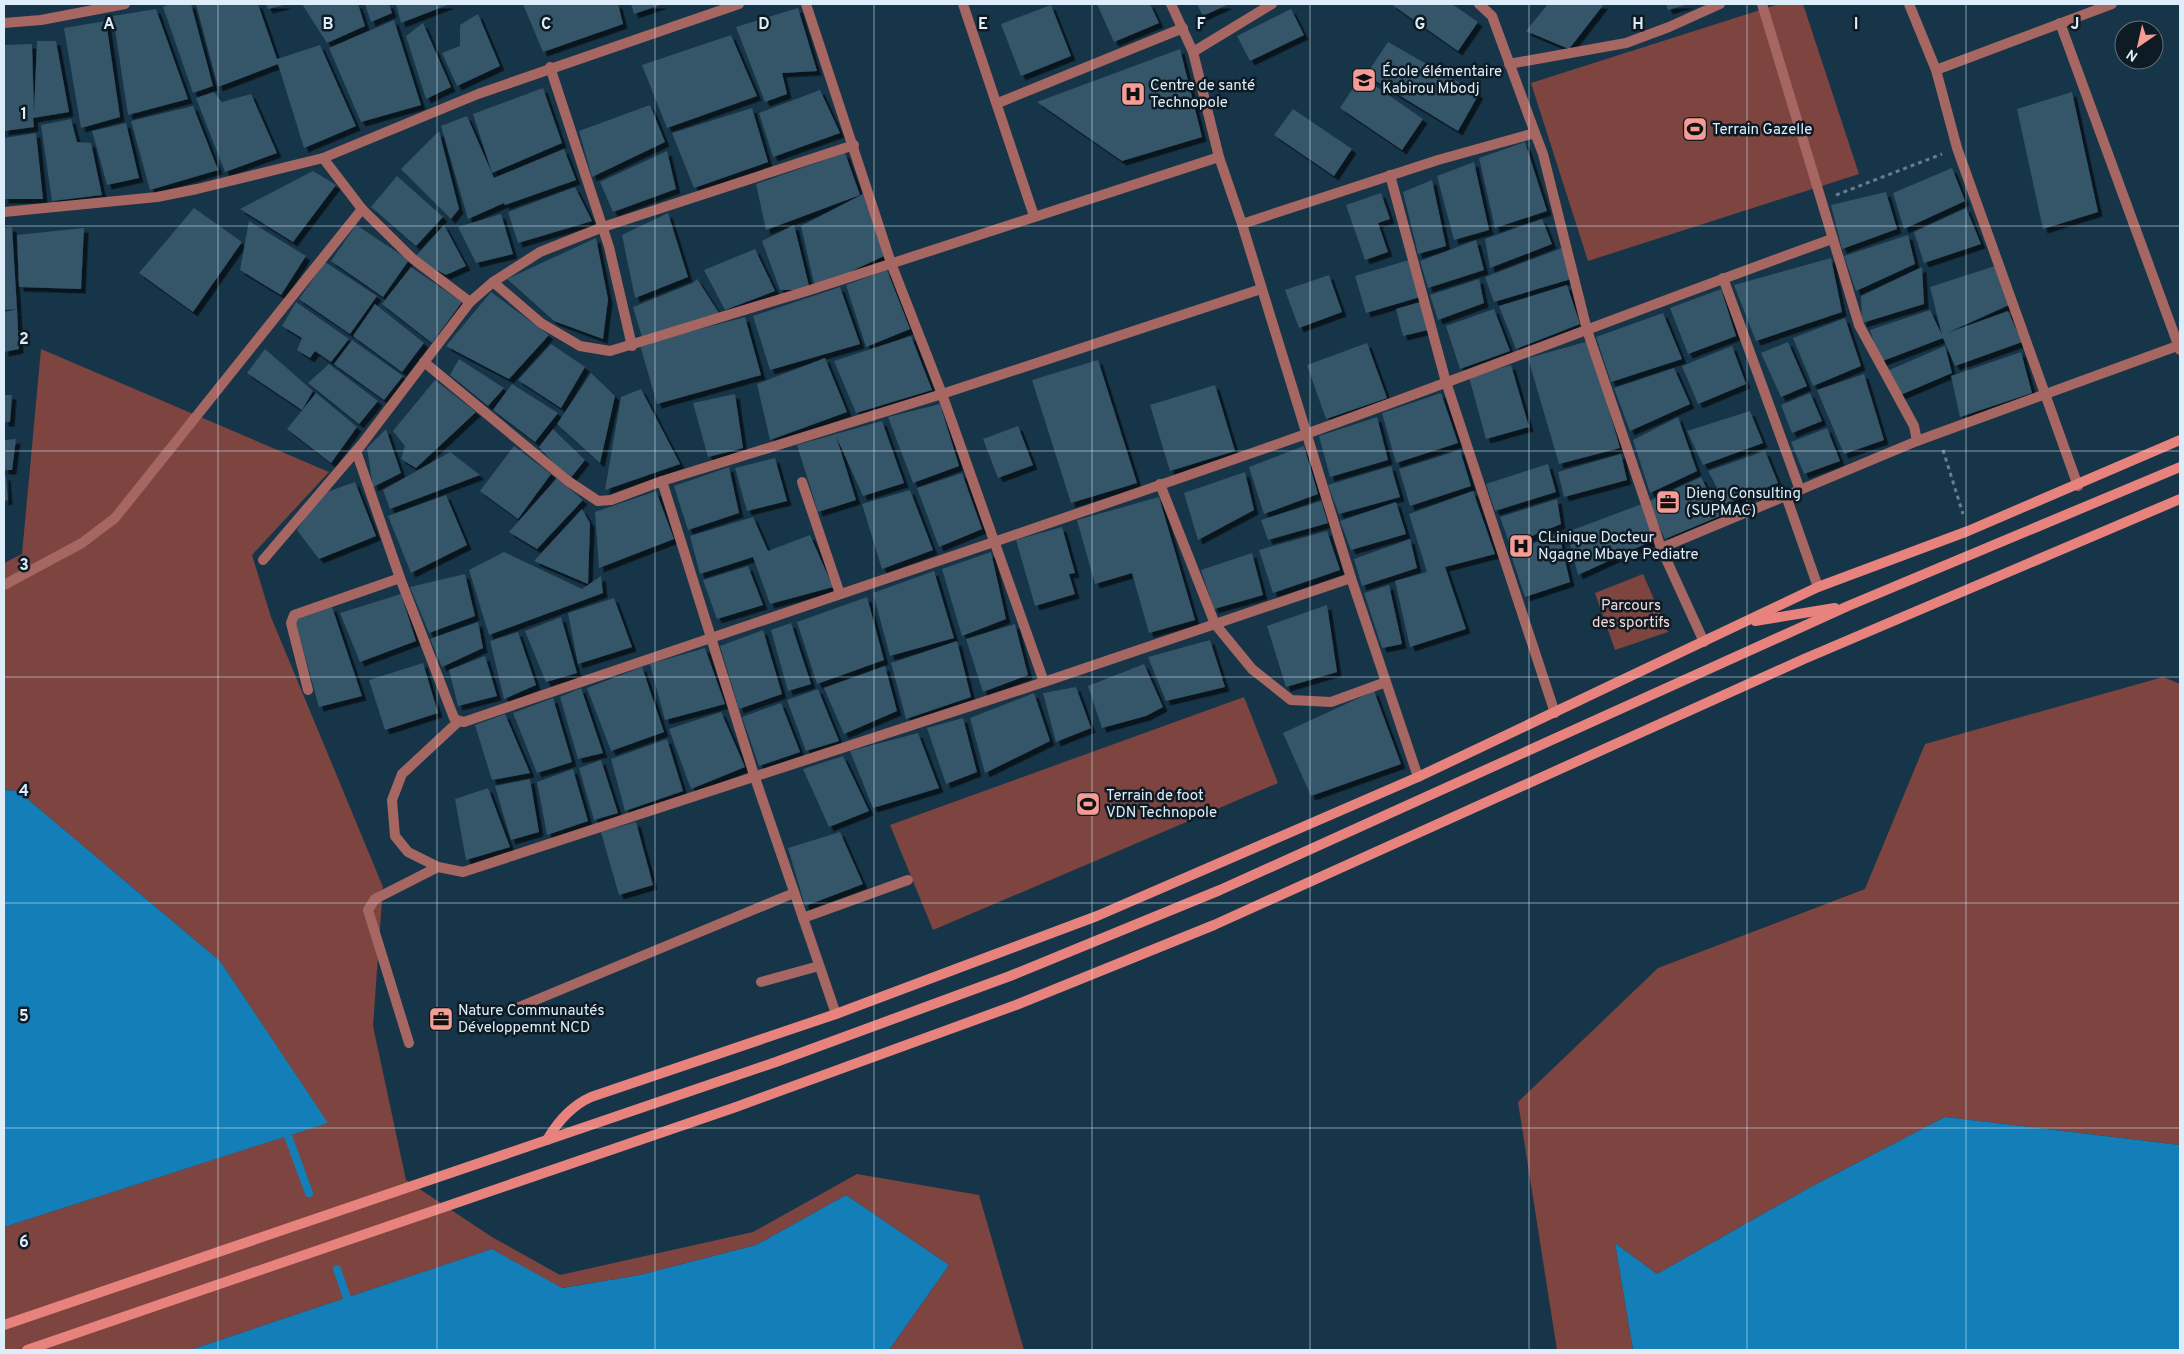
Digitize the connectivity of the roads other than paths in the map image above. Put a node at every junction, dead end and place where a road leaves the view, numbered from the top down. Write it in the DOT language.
graph roads {
  1 [pos="125,4"];
  2 [pos="739,4"];
  3 [pos="806,4"];
  4 [pos="963,4"];
  5 [pos="1171,4"];
  6 [pos="1272,4"];
  7 [pos="1479,4"];
  8 [pos="1720,4"];
  9 [pos="1762,4"];
  10 [pos="1909,4"];
  11 [pos="2112,4"];
  12 [pos="4,23"];
  13 [pos="2060,23"];
  14 [pos="1183,28"];
  15 [pos="1193,52"];
  16 [pos="1509,64"];
  17 [pos="550,67"];
  18 [pos="1936,70"];
  19 [pos="998,103"];
  20 [pos="1535,133"];
  21 [pos="854,145"];
  22 [pos="1219,157"];
  23 [pos="323,158"];
  24 [pos="1390,175"];
  25 [pos="362,208"];
  26 [pos="4,212"];
  27 [pos="1034,216"];
  28 [pos="1242,224"];
  29 [pos="603,227"];
  30 [pos="1832,239"];
  31 [pos="891,262"];
  32 [pos="1723,278"];
  33 [pos="493,282"];
  34 [pos="1261,289"];
  35 [pos="470,302"];
  36 [pos="1587,330"];
  37 [pos="632,346"];
  38 [pos="2180,347"];
  39 [pos="424,362"];
  40 [pos="1446,382"];
  41 [pos="942,394"];
  42 [pos="2045,395"];
  43 [pos="1306,433"];
  44 [pos="2180,440"];
  45 [pos="1917,441"];
  46 [pos="356,451"];
  47 [pos="2180,467"];
  48 [pos="662,481"];
  49 [pos="802,482"];
  50 [pos="1160,484"];
  51 [pos="2078,486"];
  52 [pos="1800,490"];
  53 [pos="1786,496"];
  54 [pos="2180,499"];
  55 [pos="996,542"];
  56 [pos="1661,548"];
  57 [pos="263,560"];
  58 [pos="400,578"];
  59 [pos="1351,578"];
  60 [pos="4,585"];
  61 [pos="1818,587"];
  62 [pos="840,594"];
  63 [pos="1848,606"];
  64 [pos="1744,623"];
  65 [pos="1215,624"];
  66 [pos="710,637"];
  67 [pos="1704,642"];
  68 [pos="1044,682"];
  69 [pos="1386,682"];
  70 [pos="308,690"];
  71 [pos="1555,713"];
  72 [pos="459,721"];
  73 [pos="754,775"];
  74 [pos="1418,777"];
  75 [pos="438,867"];
  76 [pos="908,880"];
  77 [pos="794,893"];
  78 [pos="803,918"];
  79 [pos="819,966"];
  80 [pos="761,982"];
  81 [pos="519,1007"];
  82 [pos="836,1014"];
  83 [pos="409,1043"];
  84 [pos="547,1140"];
  85 [pos="4,1324"];
  86 [pos="26,1350"];
  1 -- 12 [label="street"];
  2 -- 17 [label="street"];
  3 -- 21 [label="street"];
  4 -- 19 [label="street"];
  5 -- 14 [label="street"];
  6 -- 15 [label="street"];
  7 -- 16 [label="street"];
  8 -- 16 [label="street"];
  9 -- 30 [label="street"];
  10 -- 18 [label="street"];
  11 -- 13 [label="street"];
  13 -- 18 [label="street"];
  13 -- 38 [label="street"];
  14 -- 15 [label="street"];
  14 -- 19 [label="street"];
  15 -- 22 [label="street"];
  16 -- 20 [label="street"];
  17 -- 23 [label="street"];
  17 -- 29 [label="street"];
  18 -- 42 [label="street"];
  19 -- 27 [label="street"];
  20 -- 24 [label="street"];
  20 -- 36 [label="street"];
  21 -- 29 [label="street"];
  21 -- 31 [label="street"];
  22 -- 27 [label="street"];
  22 -- 28 [label="street"];
  23 -- 25 [label="street"];
  23 -- 26 [label="street"];
  24 -- 28 [label="street"];
  24 -- 40 [label="street"];
  25 -- 35 [label="street"];
  25 -- 60 [label="street"];
  27 -- 31 [label="street"];
  28 -- 34 [label="street"];
  29 -- 33 [label="street"];
  29 -- 37 [label="street"];
  30 -- 32 [label="street"];
  30 -- 45 [label="street"];
  31 -- 37 [label="street"];
  31 -- 41 [label="street"];
  32 -- 36 [label="street"];
  32 -- 52 [label="street"];
  33 -- 35 [label="street"];
  33 -- 37 [label="street"];
  34 -- 41 [label="street"];
  34 -- 43 [label="street"];
  35 -- 39 [label="street"];
  36 -- 40 [label="street"];
  36 -- 56 [label="street"];
  38 -- 42 [label="street"];
  39 -- 46 [label="street"];
  39 -- 48 [label="street"];
  40 -- 43 [label="street"];
  40 -- 71 [label="street"];
  41 -- 48 [label="street"];
  41 -- 55 [label="street"];
  42 -- 45 [label="street"];
  42 -- 51 [label="street"];
  43 -- 50 [label="street"];
  43 -- 59 [label="street"];
  44 -- 51 [label="main road"];
  45 -- 52 [label="street"];
  46 -- 57 [label="street"];
  46 -- 58 [label="street"];
  47 -- 63 [label="main road"];
  48 -- 66 [label="street"];
  49 -- 62 [label="street"];
  50 -- 55 [label="street"];
  50 -- 65 [label="street"];
  51 -- 61 [label="main road"];
  52 -- 53 [label="street"];
  53 -- 56 [label="street"];
  53 -- 61 [label="street"];
  54 -- 86 [label="main road"];
  55 -- 62 [label="street"];
  55 -- 68 [label="street"];
  56 -- 67 [label="street"];
  58 -- 70 [label="street"];
  58 -- 72 [label="street"];
  59 -- 65 [label="street"];
  59 -- 69 [label="street"];
  61 -- 64 [label="main road"];
  62 -- 66 [label="street"];
  63 -- 64 [label="main road"];
  63 -- 84 [label="main road"];
  64 -- 67 [label="main road"];
  65 -- 68 [label="street"];
  65 -- 69 [label="street"];
  66 -- 72 [label="street"];
  66 -- 73 [label="street"];
  67 -- 71 [label="main road"];
  68 -- 73 [label="street"];
  69 -- 74 [label="street"];
  71 -- 74 [label="main road"];
  72 -- 75 [label="street"];
  73 -- 75 [label="street"];
  73 -- 77 [label="street"];
  74 -- 82 [label="main road"];
  75 -- 83 [label="street"];
  76 -- 78 [label="street"];
  77 -- 78 [label="street"];
  77 -- 81 [label="street"];
  78 -- 79 [label="street"];
  79 -- 80 [label="street"];
  79 -- 82 [label="street"];
  82 -- 84 [label="main road"];
  84 -- 85 [label="main road"];
}
